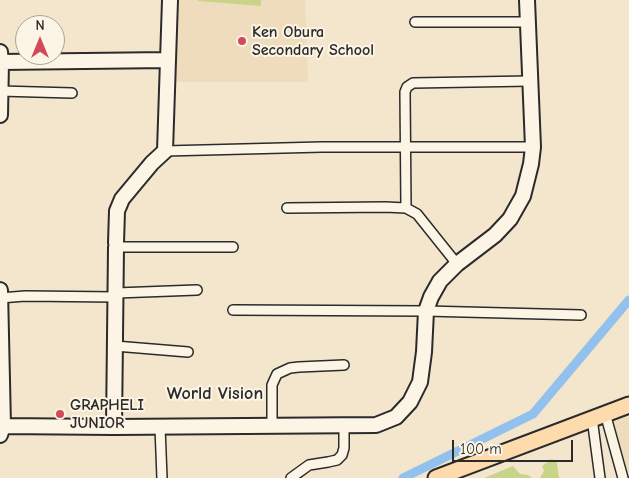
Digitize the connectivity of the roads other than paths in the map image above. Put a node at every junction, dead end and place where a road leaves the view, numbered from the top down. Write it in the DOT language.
graph roads {
  1 [pos="170,0"];
  2 [pos="528,0"];
  3 [pos="415,22"];
  4 [pos="528,22"];
  5 [pos="1,57"];
  6 [pos="168,60"];
  7 [pos="530,81"];
  8 [pos="0,91"];
  9 [pos="72,93"];
  10 [pos="0,116"];
  11 [pos="533,147"];
  12 [pos="405,148"];
  13 [pos="165,151"];
  14 [pos="287,208"];
  15 [pos="406,208"];
  16 [pos="116,245"];
  17 [pos="233,247"];
  18 [pos="457,264"];
  19 [pos="0,290"];
  20 [pos="197,290"];
  21 [pos="116,295"];
  22 [pos="0,298"];
  23 [pos="233,310"];
  24 [pos="426,311"];
  25 [pos="581,315"];
  26 [pos="115,346"];
  27 [pos="188,352"];
  28 [pos="344,365"];
  29 [pos="629,405"];
  30 [pos="599,416"];
  31 [pos="344,425"];
  32 [pos="272,426"];
  33 [pos="114,427"];
  34 [pos="160,427"];
  35 [pos="1,430"];
  36 [pos="162,478"];
  37 [pos="291,478"];
  38 [pos="436,478"];
  39 [pos="600,478"];
  40 [pos="624,478"];
  1 -- 6 [label="street"];
  2 -- 4 [label="street"];
  3 -- 4 [label="street"];
  4 -- 7 [label="street"];
  5 -- 6 [label="street"];
  5 -- 8 [label="street"];
  6 -- 13 [label="street"];
  7 -- 11 [label="street"];
  7 -- 12 [label="street"];
  8 -- 9 [label="street"];
  8 -- 10 [label="street"];
  11 -- 12 [label="street"];
  11 -- 18 [label="street"];
  12 -- 13 [label="street"];
  12 -- 15 [label="street"];
  13 -- 16 [label="street"];
  14 -- 15 [label="street"];
  15 -- 18 [label="street"];
  16 -- 17 [label="street"];
  16 -- 21 [label="street"];
  18 -- 24 [label="street"];
  19 -- 22 [label="street"];
  20 -- 21 [label="street"];
  21 -- 22 [label="street"];
  21 -- 26 [label="street"];
  22 -- 35 [label="street"];
  23 -- 24 [label="street"];
  24 -- 25 [label="street"];
  24 -- 31 [label="street"];
  26 -- 27 [label="street"];
  26 -- 33 [label="street"];
  28 -- 32 [label="street"];
  29 -- 30 [label="main road"];
  30 -- 38 [label="main road"];
  30 -- 39 [label="street"];
  30 -- 40 [label="street"];
  31 -- 32 [label="street"];
  31 -- 37 [label="street"];
  32 -- 34 [label="street"];
  33 -- 34 [label="street"];
  33 -- 35 [label="street"];
  34 -- 36 [label="street"];
}
